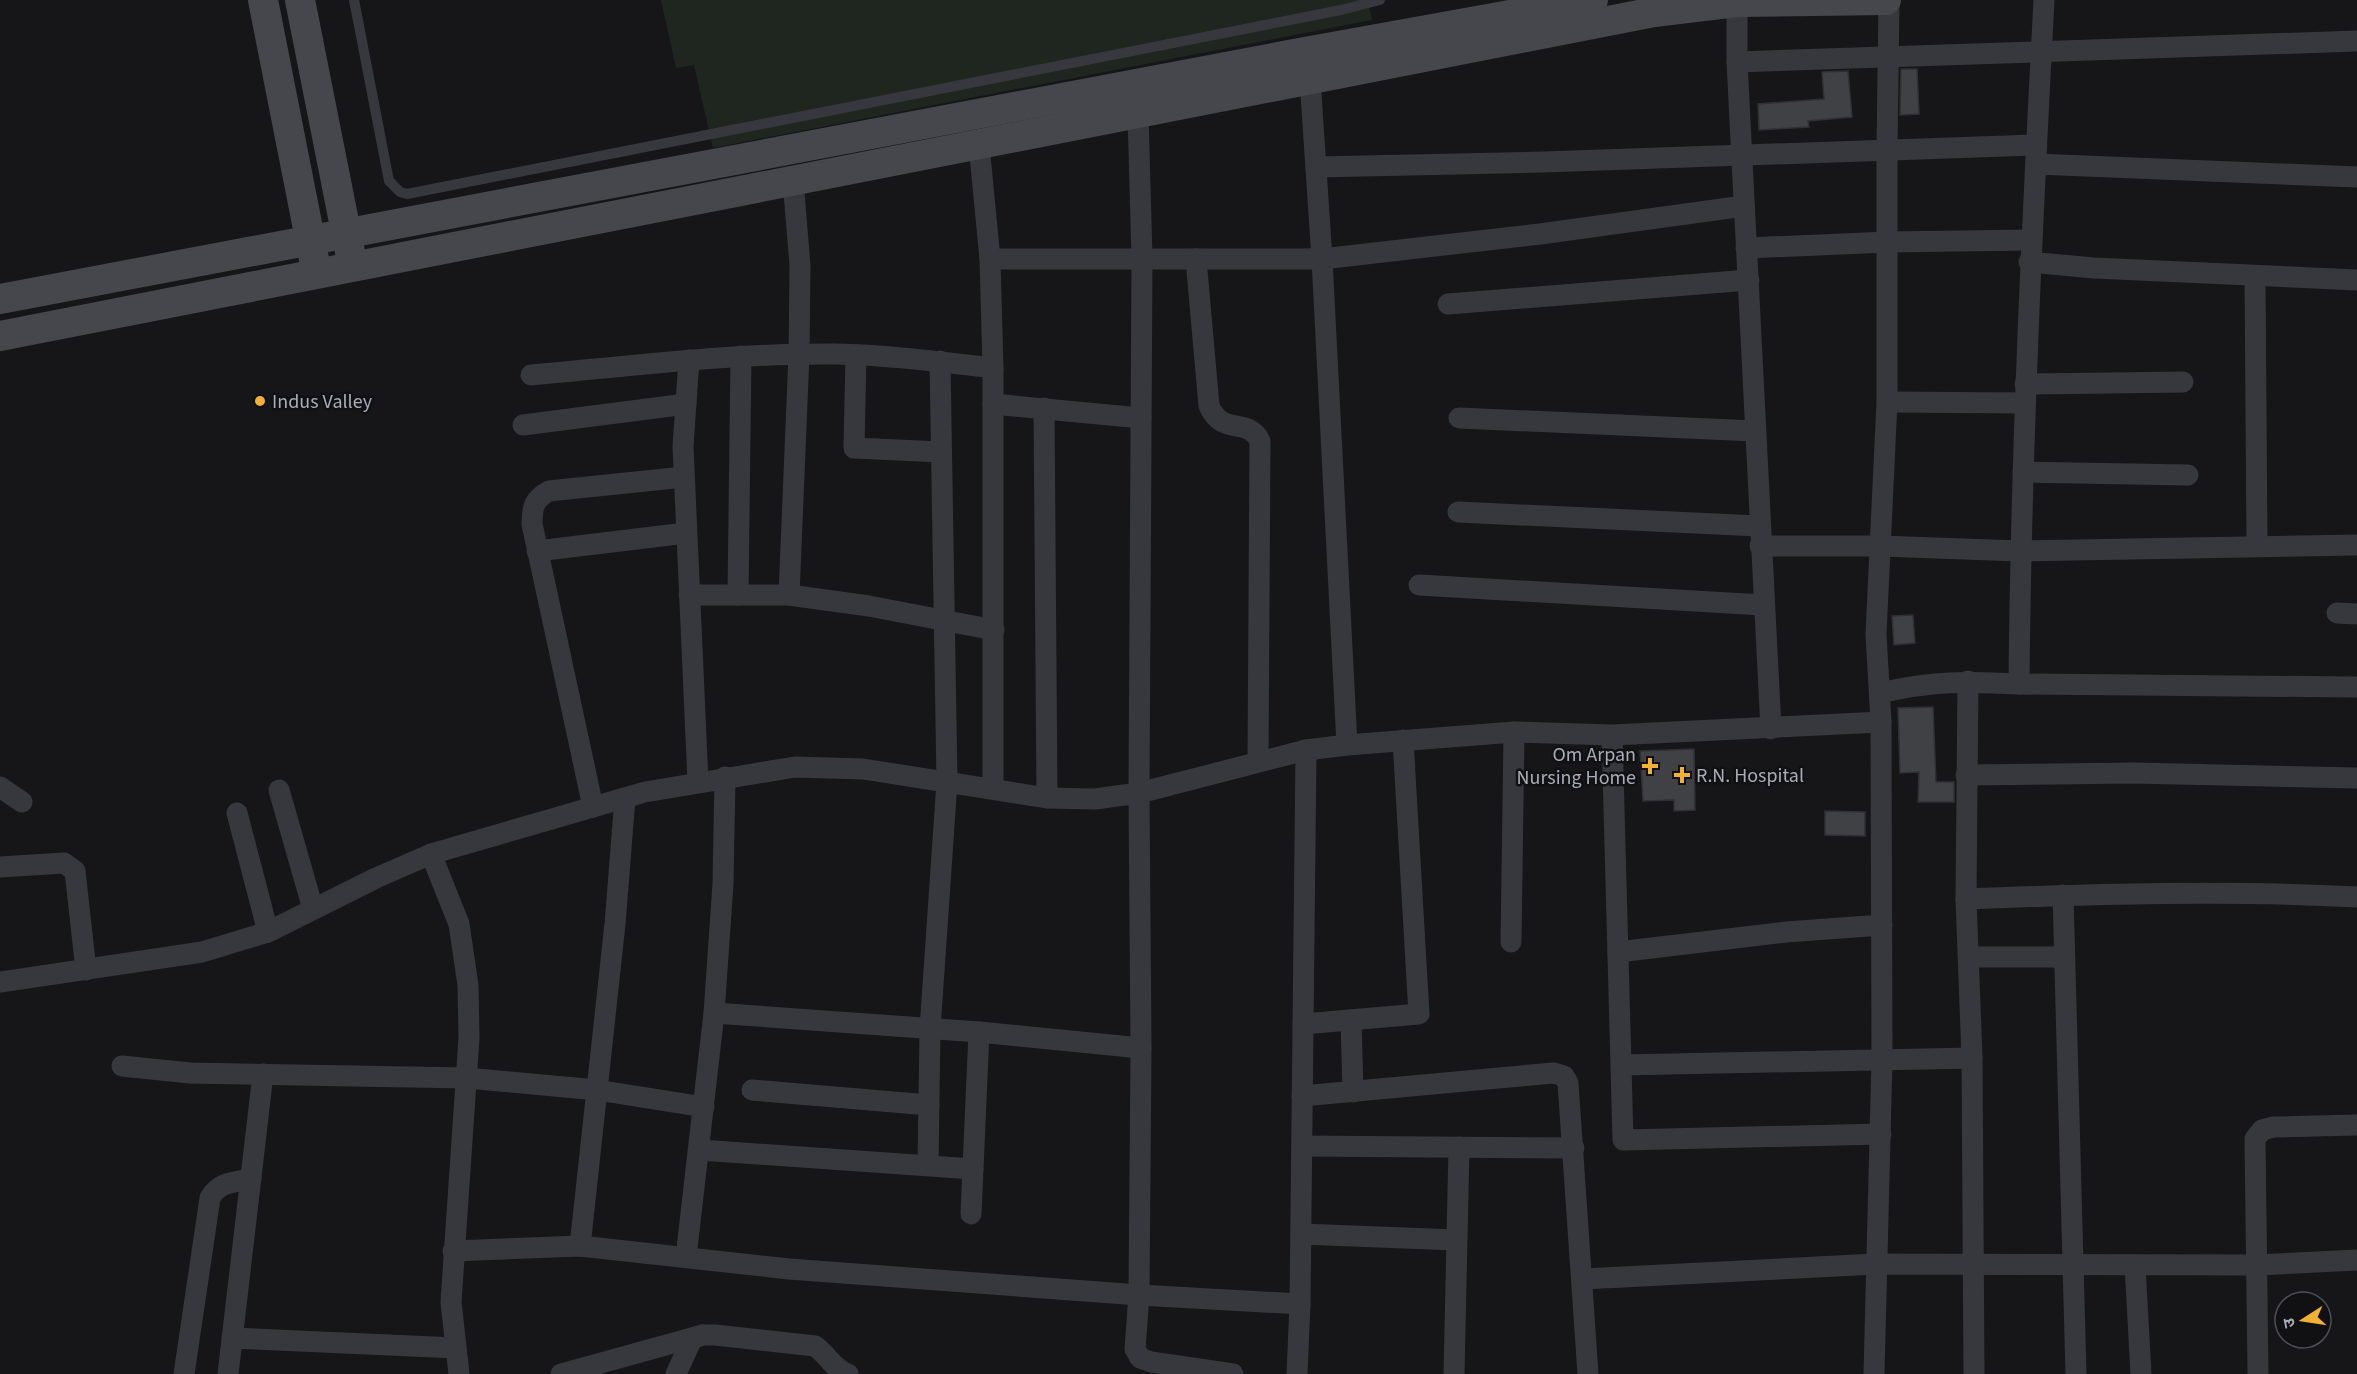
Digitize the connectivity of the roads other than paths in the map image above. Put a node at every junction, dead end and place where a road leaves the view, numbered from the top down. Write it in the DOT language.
graph roads {
  1 [pos="262,0"];
  2 [pos="300,0"];
  3 [pos="354,0"];
  4 [pos="1380,0"];
  5 [pos="1593,0"];
  6 [pos="1888,0"];
  7 [pos="2044,0"];
  8 [pos="1737,1"];
  9 [pos="2357,41"];
  10 [pos="2041,50"];
  11 [pos="1889,55"];
  12 [pos="1737,62"];
  13 [pos="1310,79"];
  14 [pos="1138,114"];
  15 [pos="979,145"];
  16 [pos="1887,149"];
  17 [pos="1741,154"];
  18 [pos="2036,154"];
  19 [pos="1316,167"];
  20 [pos="2357,177"];
  21 [pos="793,181"];
  22 [pos="1744,206"];
  23 [pos="346,233"];
  24 [pos="310,240"];
  25 [pos="2031,240"];
  26 [pos="1888,242"];
  27 [pos="1746,248"];
  28 [pos="1142,258"];
  29 [pos="990,259"];
  30 [pos="1196,259"];
  31 [pos="1322,259"];
  32 [pos="2029,262"];
  33 [pos="353,267"];
  34 [pos="317,274"];
  35 [pos="2255,276"];
  36 [pos="1749,280"];
  37 [pos="2357,280"];
  38 [pos="0,299"];
  39 [pos="1448,304"];
  40 [pos="0,336"];
  41 [pos="799,354"];
  42 [pos="856,355"];
  43 [pos="741,356"];
  44 [pos="689,360"];
  45 [pos="940,362"];
  46 [pos="993,368"];
  47 [pos="531,375"];
  48 [pos="2183,382"];
  49 [pos="2025,393"];
  50 [pos="1887,402"];
  51 [pos="686,404"];
  52 [pos="993,404"];
  53 [pos="1044,408"];
  54 [pos="1141,418"];
  55 [pos="1459,418"];
  56 [pos="523,425"];
  57 [pos="1755,431"];
  58 [pos="941,452"];
  59 [pos="2023,472"];
  60 [pos="2188,474"];
  61 [pos="684,477"];
  62 [pos="1458,512"];
  63 [pos="686,532"];
  64 [pos="1760,536"];
  65 [pos="2257,545"];
  66 [pos="2357,545"];
  67 [pos="1880,546"];
  68 [pos="537,551"];
  69 [pos="2020,551"];
  70 [pos="1419,585"];
  71 [pos="689,595"];
  72 [pos="738,595"];
  73 [pos="789,596"];
  74 [pos="1763,605"];
  75 [pos="944,620"];
  76 [pos="994,630"];
  77 [pos="1968,681"];
  78 [pos="2019,684"];
  79 [pos="2357,687"];
  80 [pos="1880,693"];
  81 [pos="1881,722"];
  82 [pos="1771,729"];
  83 [pos="1514,732"];
  84 [pos="1612,735"];
  85 [pos="1403,740"];
  86 [pos="1347,745"];
  87 [pos="1306,750"];
  88 [pos="1258,761"];
  89 [pos="1966,775"];
  90 [pos="724,777"];
  91 [pos="2357,778"];
  92 [pos="698,782"];
  93 [pos="947,782"];
  94 [pos="0,787"];
  95 [pos="993,789"];
  96 [pos="279,790"];
  97 [pos="1139,793"];
  98 [pos="625,798"];
  99 [pos="1047,798"];
  100 [pos="22,802"];
  101 [pos="593,807"];
  102 [pos="237,813"];
  103 [pos="431,854"];
  104 [pos="0,867"];
  105 [pos="2062,895"];
  106 [pos="2357,897"];
  107 [pos="1966,899"];
  108 [pos="313,909"];
  109 [pos="1882,924"];
  110 [pos="268,932"];
  111 [pos="1511,942"];
  112 [pos="1618,952"];
  113 [pos="1969,957"];
  114 [pos="2063,957"];
  115 [pos="86,970"];
  116 [pos="0,982"];
  117 [pos="714,1013"];
  118 [pos="1351,1020"];
  119 [pos="1303,1024"];
  120 [pos="930,1029"];
  121 [pos="979,1032"];
  122 [pos="1141,1048"];
  123 [pos="1972,1058"];
  124 [pos="1882,1059"];
  125 [pos="1622,1065"];
  126 [pos="122,1066"];
  127 [pos="263,1074"];
  128 [pos="467,1078"];
  129 [pos="597,1090"];
  130 [pos="752,1090"];
  131 [pos="1353,1092"];
  132 [pos="1302,1096"];
  133 [pos="929,1105"];
  134 [pos="704,1107"];
  135 [pos="2357,1125"];
  136 [pos="1881,1134"];
  137 [pos="1302,1146"];
  138 [pos="1459,1147"];
  139 [pos="1574,1148"];
  140 [pos="700,1150"];
  141 [pos="928,1165"];
  142 [pos="973,1168"];
  143 [pos="251,1179"];
  144 [pos="971,1214"];
  145 [pos="1301,1234"];
  146 [pos="1456,1240"];
  147 [pos="580,1246"];
  148 [pos="453,1251"];
  149 [pos="686,1257"];
  150 [pos="2357,1260"];
  151 [pos="1876,1264"];
  152 [pos="2072,1264"];
  153 [pos="1975,1265"];
  154 [pos="2135,1265"];
  155 [pos="2257,1265"];
  156 [pos="1583,1279"];
  157 [pos="1138,1295"];
  158 [pos="1300,1304"];
  159 [pos="702,1335"];
  160 [pos="232,1338"];
  161 [pos="456,1348"];
  162 [pos="184,1374"];
  163 [pos="228,1374"];
  164 [pos="459,1374"];
  165 [pos="561,1374"];
  166 [pos="676,1374"];
  167 [pos="848,1374"];
  168 [pos="1233,1374"];
  169 [pos="1297,1374"];
  170 [pos="1454,1374"];
  171 [pos="1588,1374"];
  172 [pos="1874,1374"];
  173 [pos="1974,1374"];
  174 [pos="2076,1374"];
  175 [pos="2140,1374"];
  176 [pos="2258,1374"];
  1 -- 24 [label="street"];
  2 -- 23 [label="street"];
  3 -- 4 [label="lane"];
  5 -- 23 [label="street"];
  6 -- 8 [label="street"];
  6 -- 11 [label="street"];
  7 -- 10 [label="street"];
  8 -- 12 [label="street"];
  8 -- 13 [label="street"];
  9 -- 10 [label="street"];
  10 -- 11 [label="street"];
  10 -- 18 [label="street"];
  11 -- 12 [label="street"];
  11 -- 16 [label="street"];
  12 -- 17 [label="street"];
  13 -- 14 [label="street"];
  13 -- 19 [label="street"];
  14 -- 15 [label="street"];
  14 -- 28 [label="street"];
  15 -- 21 [label="street"];
  15 -- 29 [label="street"];
  16 -- 17 [label="street"];
  16 -- 18 [label="street"];
  16 -- 26 [label="street"];
  17 -- 19 [label="street"];
  17 -- 22 [label="street"];
  18 -- 20 [label="street"];
  18 -- 25 [label="street"];
  19 -- 31 [label="street"];
  21 -- 33 [label="street"];
  21 -- 41 [label="street"];
  22 -- 27 [label="street"];
  22 -- 31 [label="street"];
  23 -- 24 [label="street"];
  23 -- 33 [label="street"];
  24 -- 34 [label="street"];
  24 -- 38 [label="street"];
  25 -- 26 [label="street"];
  25 -- 32 [label="street"];
  26 -- 27 [label="street"];
  26 -- 50 [label="street"];
  27 -- 36 [label="street"];
  28 -- 29 [label="street"];
  28 -- 30 [label="street"];
  28 -- 54 [label="street"];
  29 -- 46 [label="street"];
  30 -- 31 [label="street"];
  30 -- 88 [label="street"];
  31 -- 86 [label="street"];
  32 -- 35 [label="street"];
  32 -- 49 [label="street"];
  33 -- 34 [label="street"];
  34 -- 40 [label="street"];
  35 -- 37 [label="street"];
  35 -- 65 [label="street"];
  36 -- 39 [label="street"];
  36 -- 57 [label="street"];
  41 -- 42 [label="street"];
  41 -- 43 [label="street"];
  41 -- 73 [label="street"];
  42 -- 45 [label="street"];
  42 -- 58 [label="street"];
  43 -- 44 [label="street"];
  43 -- 72 [label="street"];
  44 -- 47 [label="street"];
  44 -- 51 [label="street"];
  45 -- 46 [label="street"];
  45 -- 58 [label="street"];
  46 -- 52 [label="street"];
  48 -- 49 [label="street"];
  49 -- 50 [label="street"];
  49 -- 59 [label="street"];
  50 -- 67 [label="street"];
  51 -- 56 [label="street"];
  51 -- 61 [label="street"];
  52 -- 53 [label="street"];
  52 -- 76 [label="street"];
  53 -- 54 [label="street"];
  53 -- 99 [label="street"];
  54 -- 97 [label="street"];
  55 -- 57 [label="street"];
  57 -- 64 [label="street"];
  58 -- 75 [label="street"];
  59 -- 60 [label="street"];
  59 -- 69 [label="street"];
  61 -- 63 [label="street"];
  61 -- 68 [label="street"];
  62 -- 64 [label="street"];
  63 -- 68 [label="street"];
  63 -- 71 [label="street"];
  64 -- 67 [label="street"];
  64 -- 74 [label="street"];
  65 -- 66 [label="street"];
  65 -- 69 [label="street"];
  67 -- 69 [label="street"];
  67 -- 80 [label="street"];
  68 -- 101 [label="street"];
  69 -- 78 [label="street"];
  70 -- 74 [label="street"];
  71 -- 72 [label="street"];
  71 -- 92 [label="street"];
  72 -- 73 [label="street"];
  73 -- 75 [label="street"];
  74 -- 82 [label="street"];
  75 -- 76 [label="street"];
  75 -- 93 [label="street"];
  76 -- 95 [label="street"];
  77 -- 78 [label="street"];
  77 -- 80 [label="street"];
  77 -- 89 [label="street"];
  78 -- 79 [label="street"];
  80 -- 81 [label="street"];
  81 -- 82 [label="street"];
  81 -- 109 [label="street"];
  82 -- 84 [label="street"];
  83 -- 84 [label="street"];
  83 -- 85 [label="street"];
  83 -- 111 [label="street"];
  84 -- 112 [label="street"];
  85 -- 86 [label="street"];
  85 -- 118 [label="street"];
  86 -- 87 [label="street"];
  87 -- 88 [label="street"];
  87 -- 119 [label="street"];
  88 -- 97 [label="street"];
  89 -- 91 [label="street"];
  89 -- 107 [label="street"];
  90 -- 92 [label="street"];
  90 -- 93 [label="street"];
  90 -- 117 [label="street"];
  92 -- 98 [label="street"];
  93 -- 95 [label="street"];
  93 -- 120 [label="street"];
  94 -- 100 [label="street"];
  95 -- 99 [label="street"];
  96 -- 108 [label="street"];
  97 -- 99 [label="street"];
  97 -- 122 [label="street"];
  98 -- 101 [label="street"];
  98 -- 129 [label="street"];
  101 -- 103 [label="street"];
  102 -- 110 [label="street"];
  103 -- 108 [label="street"];
  103 -- 128 [label="street"];
  104 -- 115 [label="street"];
  105 -- 106 [label="street"];
  105 -- 107 [label="street"];
  105 -- 114 [label="street"];
  107 -- 113 [label="street"];
  108 -- 110 [label="street"];
  109 -- 112 [label="street"];
  109 -- 124 [label="street"];
  110 -- 115 [label="street"];
  112 -- 125 [label="street"];
  113 -- 114 [label="street"];
  113 -- 123 [label="street"];
  114 -- 152 [label="street"];
  115 -- 116 [label="street"];
  117 -- 120 [label="street"];
  117 -- 134 [label="street"];
  118 -- 119 [label="street"];
  118 -- 131 [label="street"];
  119 -- 132 [label="street"];
  120 -- 121 [label="street"];
  120 -- 133 [label="street"];
  121 -- 122 [label="street"];
  121 -- 142 [label="street"];
  122 -- 157 [label="street"];
  123 -- 124 [label="street"];
  123 -- 153 [label="street"];
  124 -- 125 [label="street"];
  124 -- 136 [label="street"];
  125 -- 136 [label="street"];
  126 -- 127 [label="street"];
  127 -- 128 [label="street"];
  127 -- 143 [label="street"];
  128 -- 129 [label="street"];
  128 -- 148 [label="street"];
  129 -- 134 [label="street"];
  129 -- 147 [label="street"];
  130 -- 133 [label="street"];
  131 -- 132 [label="street"];
  131 -- 139 [label="street"];
  132 -- 137 [label="street"];
  133 -- 141 [label="street"];
  134 -- 140 [label="street"];
  135 -- 155 [label="street"];
  136 -- 151 [label="street"];
  137 -- 138 [label="street"];
  137 -- 145 [label="street"];
  138 -- 139 [label="street"];
  138 -- 146 [label="street"];
  139 -- 156 [label="street"];
  140 -- 141 [label="street"];
  140 -- 149 [label="street"];
  141 -- 142 [label="street"];
  142 -- 144 [label="street"];
  143 -- 160 [label="street"];
  143 -- 162 [label="street"];
  145 -- 146 [label="street"];
  145 -- 158 [label="street"];
  146 -- 170 [label="street"];
  147 -- 148 [label="street"];
  147 -- 149 [label="street"];
  148 -- 161 [label="street"];
  149 -- 157 [label="street"];
  150 -- 155 [label="street"];
  151 -- 153 [label="street"];
  151 -- 156 [label="street"];
  151 -- 172 [label="street"];
  152 -- 153 [label="street"];
  152 -- 154 [label="street"];
  152 -- 174 [label="street"];
  153 -- 173 [label="street"];
  154 -- 155 [label="street"];
  154 -- 175 [label="street"];
  155 -- 176 [label="street"];
  156 -- 171 [label="street"];
  157 -- 158 [label="street"];
  157 -- 168 [label="street"];
  158 -- 169 [label="street"];
  159 -- 165 [label="street"];
  159 -- 166 [label="street"];
  159 -- 167 [label="street"];
  160 -- 161 [label="street"];
  160 -- 163 [label="street"];
  161 -- 164 [label="street"];
}
